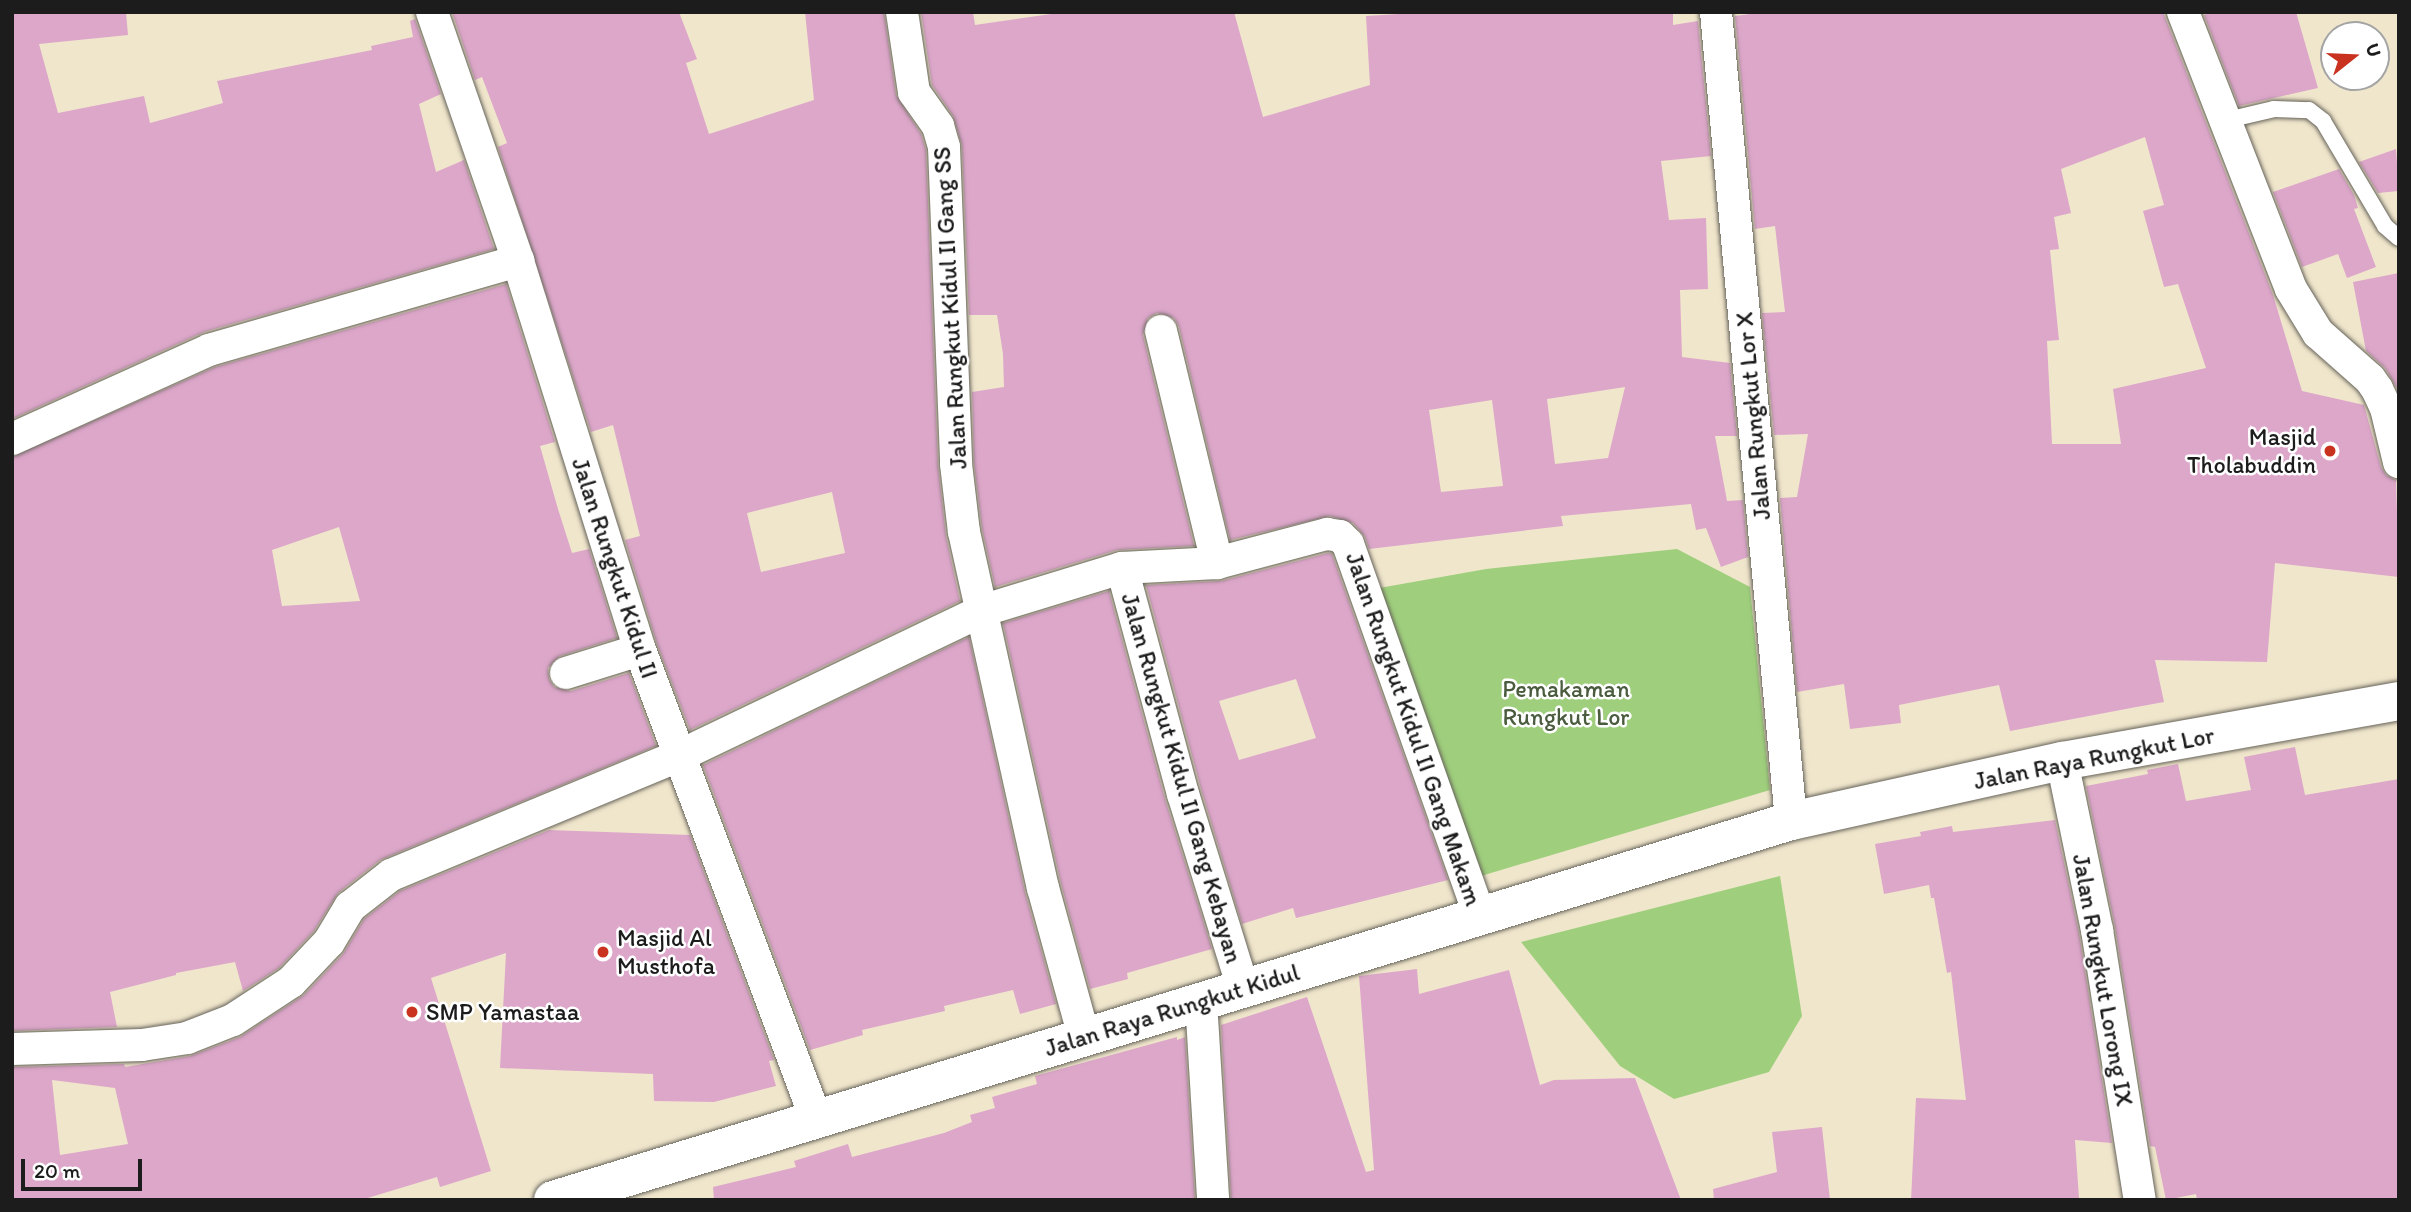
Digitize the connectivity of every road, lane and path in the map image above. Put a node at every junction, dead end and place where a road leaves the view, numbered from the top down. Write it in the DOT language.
graph roads {
  1 [pos="432,12"];
  2 [pos="902,12"];
  3 [pos="1716,12"];
  4 [pos="2183,12"];
  5 [pos="2223,121"];
  6 [pos="2399,238"];
  7 [pos="518,261"];
  8 [pos="1161,331"];
  9 [pos="12,439"];
  10 [pos="2399,462"];
  11 [pos="1217,563"];
  12 [pos="1122,568"];
  13 [pos="981,611"];
  14 [pos="640,650"];
  15 [pos="566,673"];
  16 [pos="2399,701"];
  17 [pos="679,756"];
  18 [pos="2062,761"];
  19 [pos="1791,821"];
  20 [pos="1480,916"];
  21 [pos="1243,988"];
  22 [pos="1201,1001"];
  23 [pos="1084,1037"];
  24 [pos="12,1049"];
  25 [pos="816,1118"];
  26 [pos="553,1200"];
  27 [pos="1213,1200"];
  28 [pos="2140,1200"];
  1 -- 7 [label="street, Jalan Rungkut Kidul II"];
  2 -- 13 [label="street, Jalan Rungkut Kidul II Gang SS"];
  3 -- 19 [label="street, Jalan Rungkut Lor X"];
  4 -- 5 [label="street"];
  5 -- 6 [label="lane"];
  5 -- 10 [label="street"];
  7 -- 9 [label="street"];
  7 -- 14 [label="street, Jalan Rungkut Kidul II"];
  8 -- 11 [label="street"];
  11 -- 12 [label="street, Jalan Rungkut Kidul II Gang Makam"];
  11 -- 20 [label="street, Jalan Rungkut Kidul II Gang Makam"];
  12 -- 13 [label="street, Jalan Rungkut Kidul II Gang Makam"];
  12 -- 21 [label="street, Jalan Rungkut Kidul II Gang Kebayan"];
  13 -- 17 [label="street"];
  13 -- 23 [label="street, Jalan Rungkut Kidul II Gang SS"];
  14 -- 15 [label="street"];
  14 -- 17 [label="street, Jalan Rungkut Kidul II"];
  16 -- 18 [label="main road, Jalan Raya Rungkut Lor"];
  17 -- 24 [label="street"];
  17 -- 25 [label="street, Jalan Rungkut Kidul II"];
  18 -- 19 [label="main road, Jalan Raya Rungkut Lor"];
  18 -- 28 [label="street, Jalan Rungkut Lorong IX"];
  19 -- 20 [label="main road, Jalan Raya Rungkut Kidul"];
  20 -- 21 [label="main road, Jalan Raya Rungkut Kidul"];
  21 -- 22 [label="main road, Jalan Raya Rungkut Kidul"];
  22 -- 23 [label="main road, Jalan Raya Rungkut Kidul"];
  22 -- 27 [label="street"];
  23 -- 25 [label="main road, Jalan Raya Rungkut Kidul"];
  25 -- 26 [label="main road, Jalan Raya Rungkut Kidul"];
}
